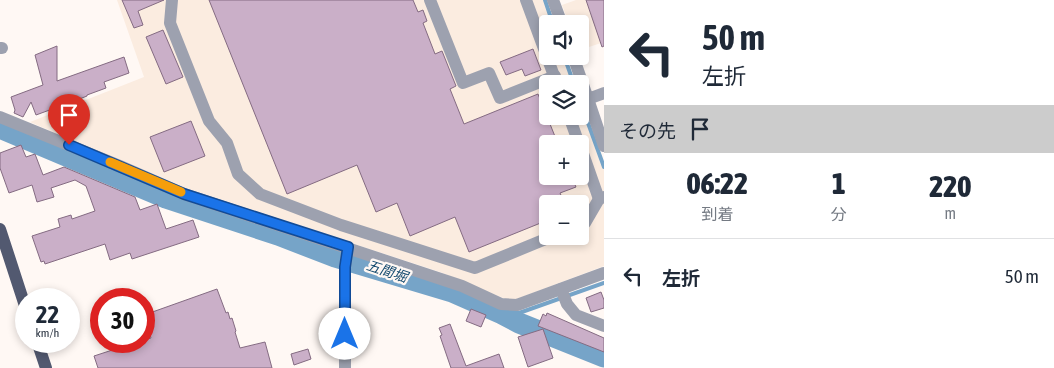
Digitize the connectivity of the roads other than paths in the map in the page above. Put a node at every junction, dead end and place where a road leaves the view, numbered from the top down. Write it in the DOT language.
graph roads {
  1 [pos="172,0"];
  2 [pos="430,0"];
  3 [pos="526,0"];
  4 [pos="553,0"];
  5 [pos="559,15"];
  6 [pos="554,75"];
  7 [pos="539,85"];
  8 [pos="604,93"];
  9 [pos="589,99"];
  10 [pos="589,102"];
  11 [pos="0,117"];
  12 [pos="604,146"];
  13 [pos="589,167"];
  14 [pos="602,198"];
  15 [pos="589,217"];
  16 [pos="0,230"];
  17 [pos="539,242"];
  18 [pos="346,256"];
  19 [pos="604,273"];
  20 [pos="19,288"];
  21 [pos="563,296"];
  22 [pos="604,326"];
  23 [pos="41,353"];
  24 [pos="46,368"];
  25 [pos="345,368"];
  1 -- 17 [label="street"];
  2 -- 7 [label="street"];
  3 -- 6 [label="street"];
  4 -- 5 [label="street"];
  8 -- 9 [label="street"];
  10 -- 12 [label="street"];
  11 -- 18 [label="street"];
  13 -- 14 [label="street"];
  14 -- 15 [label="street"];
  16 -- 20 [label="main road"];
  18 -- 21 [label="street"];
  18 -- 25 [label="street"];
  19 -- 21 [label="street"];
  21 -- 22 [label="street"];
  23 -- 24 [label="main road"];
}
